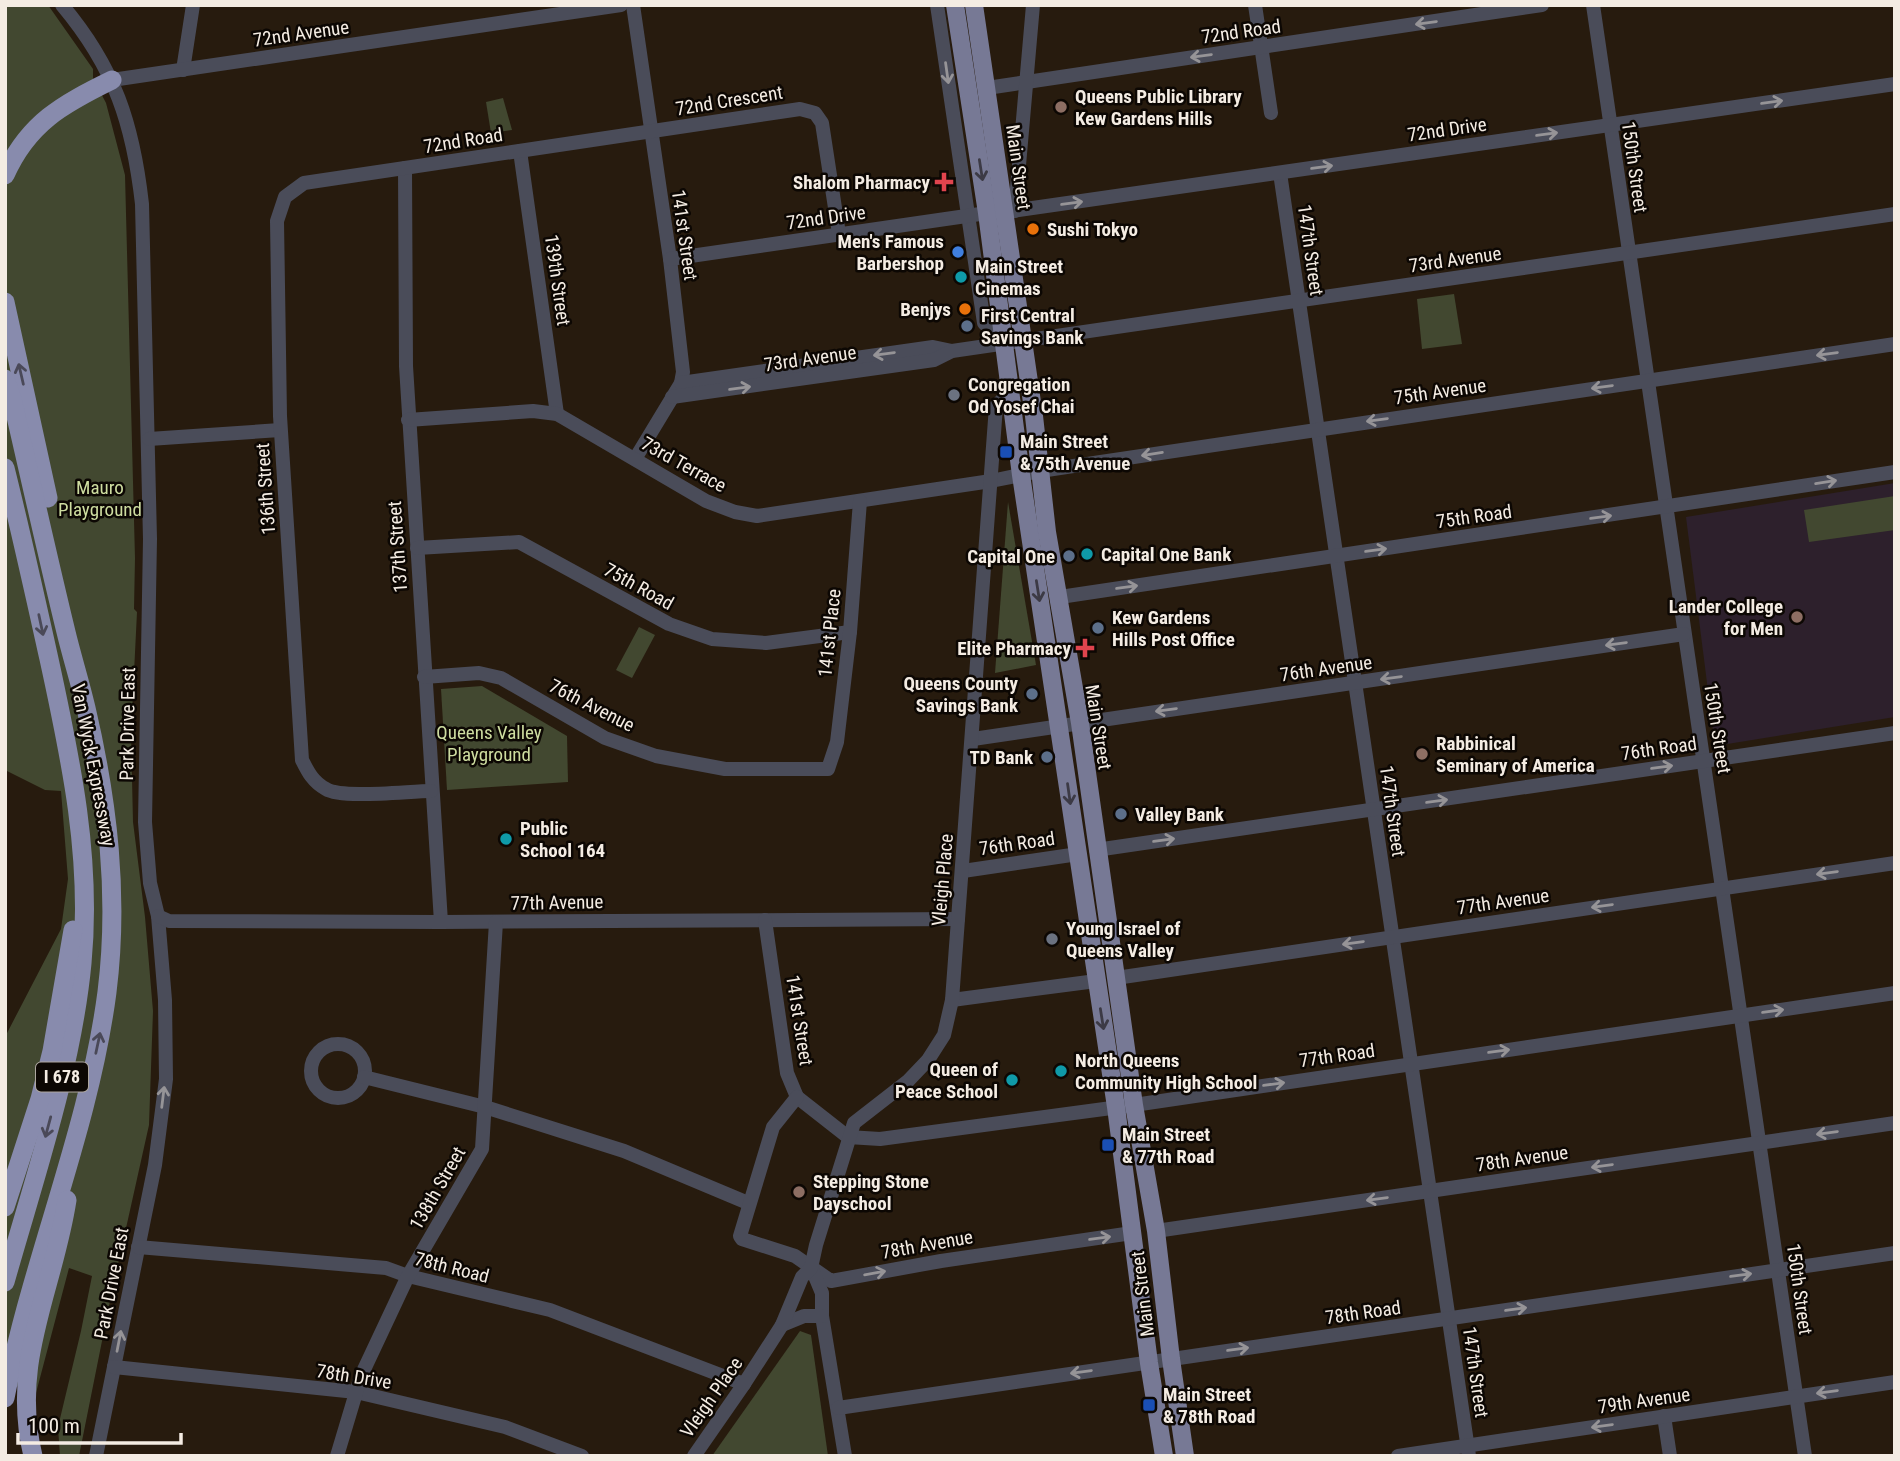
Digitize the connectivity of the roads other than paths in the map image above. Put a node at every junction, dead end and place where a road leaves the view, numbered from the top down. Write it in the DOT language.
graph roads {
  1 [pos="62,5"];
  2 [pos="193,5"];
  3 [pos="621,5"];
  4 [pos="632,5"];
  5 [pos="937,5"];
  6 [pos="956,5"];
  7 [pos="974,5"];
  8 [pos="1033,5"];
  9 [pos="1255,5"];
  10 [pos="1542,5"];
  11 [pos="1593,5"];
  12 [pos="1262,47"];
  13 [pos="183,70"];
  14 [pos="112,80"];
  15 [pos="1027,81"];
  16 [pos="1895,85"];
  17 [pos="987,88"];
  18 [pos="1271,113"];
  19 [pos="1609,125"];
  20 [pos="651,131"];
  21 [pos="520,150"];
  22 [pos="405,168"];
  23 [pos="1280,173"];
  24 [pos="5,175"];
  25 [pos="285,197"];
  26 [pos="1002,212"];
  27 [pos="1895,214"];
  28 [pos="968,217"];
  29 [pos="839,234"];
  30 [pos="1628,253"];
  31 [pos="670,259"];
  32 [pos="1299,301"];
  33 [pos="5,302"];
  34 [pos="1013,342"];
  35 [pos="1895,344"];
  36 [pos="952,351"];
  37 [pos="5,379"];
  38 [pos="1647,380"];
  39 [pos="681,383"];
  40 [pos="1011,391"];
  41 [pos="673,397"];
  42 [pos="558,414"];
  43 [pos="408,420"];
  44 [pos="1318,429"];
  45 [pos="280,430"];
  46 [pos="149,439"];
  47 [pos="635,459"];
  48 [pos="5,468"];
  49 [pos="1040,471"];
  50 [pos="1895,472"];
  51 [pos="1021,475"];
  52 [pos="991,481"];
  53 [pos="860,501"];
  54 [pos="1666,507"];
  55 [pos="417,548"];
  56 [pos="1336,556"];
  57 [pos="1059,597"];
  58 [pos="850,632"];
  59 [pos="1684,634"];
  60 [pos="424,677"];
  61 [pos="1355,683"];
  62 [pos="86,705"];
  63 [pos="1080,723"];
  64 [pos="1059,726"];
  65 [pos="1895,733"];
  66 [pos="973,739"];
  67 [pos="1704,761"];
  68 [pos="828,769"];
  69 [pos="431,791"];
  70 [pos="1373,810"];
  71 [pos="1096,850"];
  72 [pos="1078,854"];
  73 [pos="1895,863"];
  74 [pos="84,866"];
  75 [pos="963,871"];
  76 [pos="1722,889"];
  77 [pos="158,916"];
  78 [pos="958,919"];
  79 [pos="765,920"];
  80 [pos="441,922"];
  81 [pos="496,922"];
  82 [pos="1392,937"];
  83 [pos="1116,978"];
  84 [pos="1096,981"];
  85 [pos="1895,993"];
  86 [pos="952,1000"];
  87 [pos="1741,1016"];
  88 [pos="1411,1064"];
  89 [pos="364,1077"];
  90 [pos="797,1097"];
  91 [pos="1125,1106"];
  92 [pos="485,1107"];
  93 [pos="1895,1123"];
  94 [pos="77,1134"];
  95 [pos="848,1137"];
  96 [pos="1760,1143"];
  97 [pos="1429,1191"];
  98 [pos="748,1203"];
  99 [pos="5,1207"];
  100 [pos="1156,1231"];
  101 [pos="1132,1233"];
  102 [pos="138,1247"];
  103 [pos="1895,1253"];
  104 [pos="811,1268"];
  105 [pos="1778,1270"];
  106 [pos="408,1276"];
  107 [pos="5,1282"];
  108 [pos="822,1316"];
  109 [pos="1448,1319"];
  110 [pos="782,1325"];
  111 [pos="1171,1359"];
  112 [pos="1149,1363"];
  113 [pos="114,1367"];
  114 [pos="1895,1382"];
  115 [pos="744,1384"];
  116 [pos="356,1392"];
  117 [pos="1797,1397"];
  118 [pos="5,1398"];
  119 [pos="838,1408"];
  120 [pos="1664,1416"];
  121 [pos="1468,1451"];
  122 [pos="33,1456"];
  123 [pos="96,1456"];
  124 [pos="337,1456"];
  125 [pos="582,1456"];
  126 [pos="694,1456"];
  127 [pos="845,1456"];
  128 [pos="1164,1456"];
  129 [pos="1185,1456"];
  130 [pos="1398,1456"];
  131 [pos="1670,1456"];
  132 [pos="1805,1456"];
  1 -- 14 [label="street, Park Drive East"];
  2 -- 13 [label="street"];
  3 -- 13 [label="street, 72nd Avenue"];
  4 -- 20 [label="street, 141st Street"];
  5 -- 28 [label="street, Main Street, one-way"];
  6 -- 26 [label="main road, Main Street, one-way"];
  7 -- 17 [label="main road, Main Street"];
  8 -- 15 [label="street"];
  9 -- 12 [label="street"];
  10 -- 12 [label="street, 72nd Road, one-way"];
  11 -- 19 [label="street, 150th Street"];
  12 -- 15 [label="street, 72nd Road, one-way"];
  12 -- 18 [label="street"];
  13 -- 14 [label="street, 72nd Avenue"];
  14 -- 24 [label="highway"];
  14 -- 46 [label="street, Park Drive East"];
  15 -- 17 [label="street, 72nd Road"];
  15 -- 26 [label="street"];
  19 -- 16 [label="street, 72nd Drive, one-way"];
  17 -- 26 [label="main road, Main Street"];
  23 -- 19 [label="street, 72nd Drive, one-way"];
  19 -- 30 [label="street, 150th Street"];
  20 -- 21 [label="street, 72nd Road"];
  20 -- 29 [label="street, 72nd Crescent"];
  20 -- 31 [label="street, 141st Street"];
  21 -- 22 [label="street, 72nd Road"];
  21 -- 42 [label="street, 139th Street"];
  22 -- 25 [label="street, 72nd Road"];
  22 -- 43 [label="street, 137th Street"];
  26 -- 23 [label="street, 72nd Drive, one-way"];
  23 -- 32 [label="street, 147th Street"];
  25 -- 45 [label="street, 136th Street"];
  26 -- 28 [label="street, 72nd Drive"];
  26 -- 34 [label="main road, Main Street"];
  27 -- 30 [label="street, 73rd Avenue"];
  28 -- 29 [label="street, 72nd Drive"];
  28 -- 34 [label="street, Main Street"];
  29 -- 31 [label="street, 72nd Drive"];
  30 -- 32 [label="street, 73rd Avenue"];
  30 -- 38 [label="street, 150th Street"];
  31 -- 39 [label="street, 141st Street"];
  32 -- 34 [label="street, 73rd Avenue"];
  32 -- 44 [label="street, 147th Street"];
  62 -- 33 [label="highway, one-way"];
  34 -- 36 [label="street, 73rd Avenue"];
  34 -- 40 [label="main road, Main Street"];
  34 -- 49 [label="main road, Main Street"];
  35 -- 38 [label="street, 75th Avenue, one-way"];
  36 -- 39 [label="street, 73rd Avenue, one-way"];
  41 -- 36 [label="street, 73rd Avenue, one-way"];
  37 -- 62 [label="highway, Van Wyck Expressway / I 678"];
  38 -- 44 [label="street, 75th Avenue, one-way"];
  38 -- 54 [label="street, 150th Street"];
  39 -- 41 [label="street"];
  40 -- 51 [label="main road, Main Street"];
  40 -- 52 [label="street, Vleigh Place"];
  41 -- 47 [label="street"];
  42 -- 43 [label="street, 73rd Terrace"];
  42 -- 47 [label="street, 73rd Terrace"];
  43 -- 55 [label="street, 137th Street"];
  44 -- 49 [label="street, 75th Avenue, one-way"];
  44 -- 56 [label="street, 147th Street"];
  45 -- 46 [label="street"];
  45 -- 69 [label="street, 136th Street"];
  46 -- 77 [label="street, Park Drive East"];
  47 -- 53 [label="street, 73rd Terrace"];
  48 -- 74 [label="highway, Van Wyck Expressway / I 678, one-way"];
  49 -- 51 [label="street, 75th Avenue"];
  49 -- 57 [label="main road, Main Street"];
  54 -- 50 [label="street, 75th Road, one-way"];
  51 -- 52 [label="street, 75th Avenue"];
  51 -- 64 [label="main road, Main Street, one-way"];
  52 -- 53 [label="street, 73rd Terrace"];
  52 -- 66 [label="street, Vleigh Place"];
  53 -- 58 [label="street, 141st Place"];
  56 -- 54 [label="street, 75th Road, one-way"];
  54 -- 59 [label="street, 150th Street"];
  55 -- 58 [label="street, 75th Road"];
  55 -- 60 [label="street, 137th Street"];
  57 -- 56 [label="street, 75th Road, one-way"];
  56 -- 61 [label="street, 147th Street"];
  57 -- 63 [label="main road, Main Street"];
  58 -- 68 [label="street, 141st Place"];
  59 -- 61 [label="street, 76th Avenue, one-way"];
  59 -- 67 [label="street, 150th Street"];
  60 -- 68 [label="street, 76th Avenue"];
  60 -- 69 [label="street, 137th Street"];
  61 -- 63 [label="street, 76th Avenue, one-way"];
  61 -- 70 [label="street, 147th Street"];
  94 -- 62 [label="highway, Van Wyck Expressway / I 678, one-way"];
  63 -- 64 [label="street, 76th Avenue"];
  63 -- 71 [label="main road, Main Street"];
  64 -- 66 [label="street, 76th Avenue"];
  64 -- 72 [label="main road, Main Street, one-way"];
  65 -- 67 [label="street, 76th Road"];
  66 -- 75 [label="street, Vleigh Place"];
  70 -- 67 [label="street, 76th Road, one-way"];
  67 -- 76 [label="street, 150th Street"];
  69 -- 80 [label="street, 137th Street"];
  71 -- 70 [label="street, 76th Road, one-way"];
  70 -- 82 [label="street, 147th Street"];
  71 -- 83 [label="main road, Main Street"];
  72 -- 75 [label="street, 76th Road"];
  72 -- 84 [label="main road, Main Street"];
  73 -- 76 [label="street, 77th Avenue, one-way"];
  74 -- 99 [label="highway"];
  74 -- 107 [label="highway, Van Wyck Expressway / I 678, one-way"];
  75 -- 78 [label="street, Vleigh Place"];
  76 -- 82 [label="street, 77th Avenue, one-way"];
  76 -- 87 [label="street, 150th Street"];
  77 -- 80 [label="street, 77th Avenue"];
  102 -- 77 [label="street, Park Drive East, one-way"];
  78 -- 79 [label="street, 77th Avenue"];
  78 -- 86 [label="street, Vleigh Place"];
  79 -- 81 [label="street, 77th Avenue"];
  79 -- 90 [label="street, 141st Street"];
  80 -- 81 [label="street, 77th Avenue"];
  81 -- 92 [label="street, 138th Street"];
  82 -- 83 [label="street, 77th Avenue, one-way"];
  82 -- 88 [label="street, 147th Street"];
  83 -- 91 [label="main road, Main Street"];
  84 -- 86 [label="street"];
  84 -- 91 [label="main road, Main Street, one-way"];
  87 -- 85 [label="street, 77th Road, one-way"];
  86 -- 95 [label="street, Vleigh Place"];
  88 -- 87 [label="street, 77th Road, one-way"];
  87 -- 96 [label="street, 150th Street"];
  91 -- 88 [label="street, 77th Road, one-way"];
  88 -- 97 [label="street, 147th Street"];
  89 -- 92 [label="street"];
  90 -- 95 [label="street"];
  90 -- 98 [label="street"];
  91 -- 95 [label="street, 77th Road"];
  91 -- 100 [label="main road, Main Street"];
  91 -- 101 [label="main road, Main Street"];
  92 -- 98 [label="street"];
  92 -- 106 [label="street, 138th Street"];
  93 -- 96 [label="street, 78th Avenue, one-way"];
  94 -- 118 [label="highway, Van Wyck Expressway / I 678"];
  94 -- 122 [label="highway"];
  95 -- 104 [label="street, Vleigh Place"];
  96 -- 97 [label="street, 78th Avenue, one-way"];
  96 -- 105 [label="street, 150th Street"];
  97 -- 100 [label="street, 78th Avenue, one-way"];
  97 -- 109 [label="street, 147th Street"];
  98 -- 104 [label="street, 78th Avenue"];
  100 -- 111 [label="main road, Main Street"];
  104 -- 101 [label="street, 78th Avenue, one-way"];
  101 -- 112 [label="main road, Main Street"];
  102 -- 106 [label="street, 78th Road"];
  113 -- 102 [label="street, Park Drive East, one-way"];
  103 -- 105 [label="street, 78th Road"];
  104 -- 108 [label="street"];
  104 -- 110 [label="street, Vleigh Place"];
  109 -- 105 [label="street, 78th Road, one-way"];
  105 -- 117 [label="street, 150th Street"];
  106 -- 115 [label="street, 78th Road"];
  106 -- 116 [label="street, 138th Street"];
  108 -- 110 [label="street"];
  108 -- 119 [label="street"];
  111 -- 109 [label="street, 78th Road, one-way"];
  109 -- 121 [label="street, 147th Street"];
  110 -- 115 [label="street, Vleigh Place"];
  111 -- 112 [label="street, 78th Road"];
  111 -- 129 [label="main road, Main Street"];
  112 -- 119 [label="street, 78th Road, one-way"];
  112 -- 128 [label="main road, Main Street"];
  113 -- 116 [label="street, 78th Drive"];
  113 -- 123 [label="street, Park Drive East"];
  114 -- 117 [label="street, 79th Avenue, one-way"];
  115 -- 126 [label="street, Vleigh Place"];
  116 -- 124 [label="street, 138th Street"];
  116 -- 125 [label="street, 78th Drive"];
  117 -- 120 [label="street, 79th Avenue"];
  117 -- 132 [label="street, 150th Street"];
  119 -- 127 [label="street"];
  120 -- 121 [label="street, 79th Avenue, one-way"];
  120 -- 131 [label="street"];
  121 -- 130 [label="street, 79th Avenue"];
}
